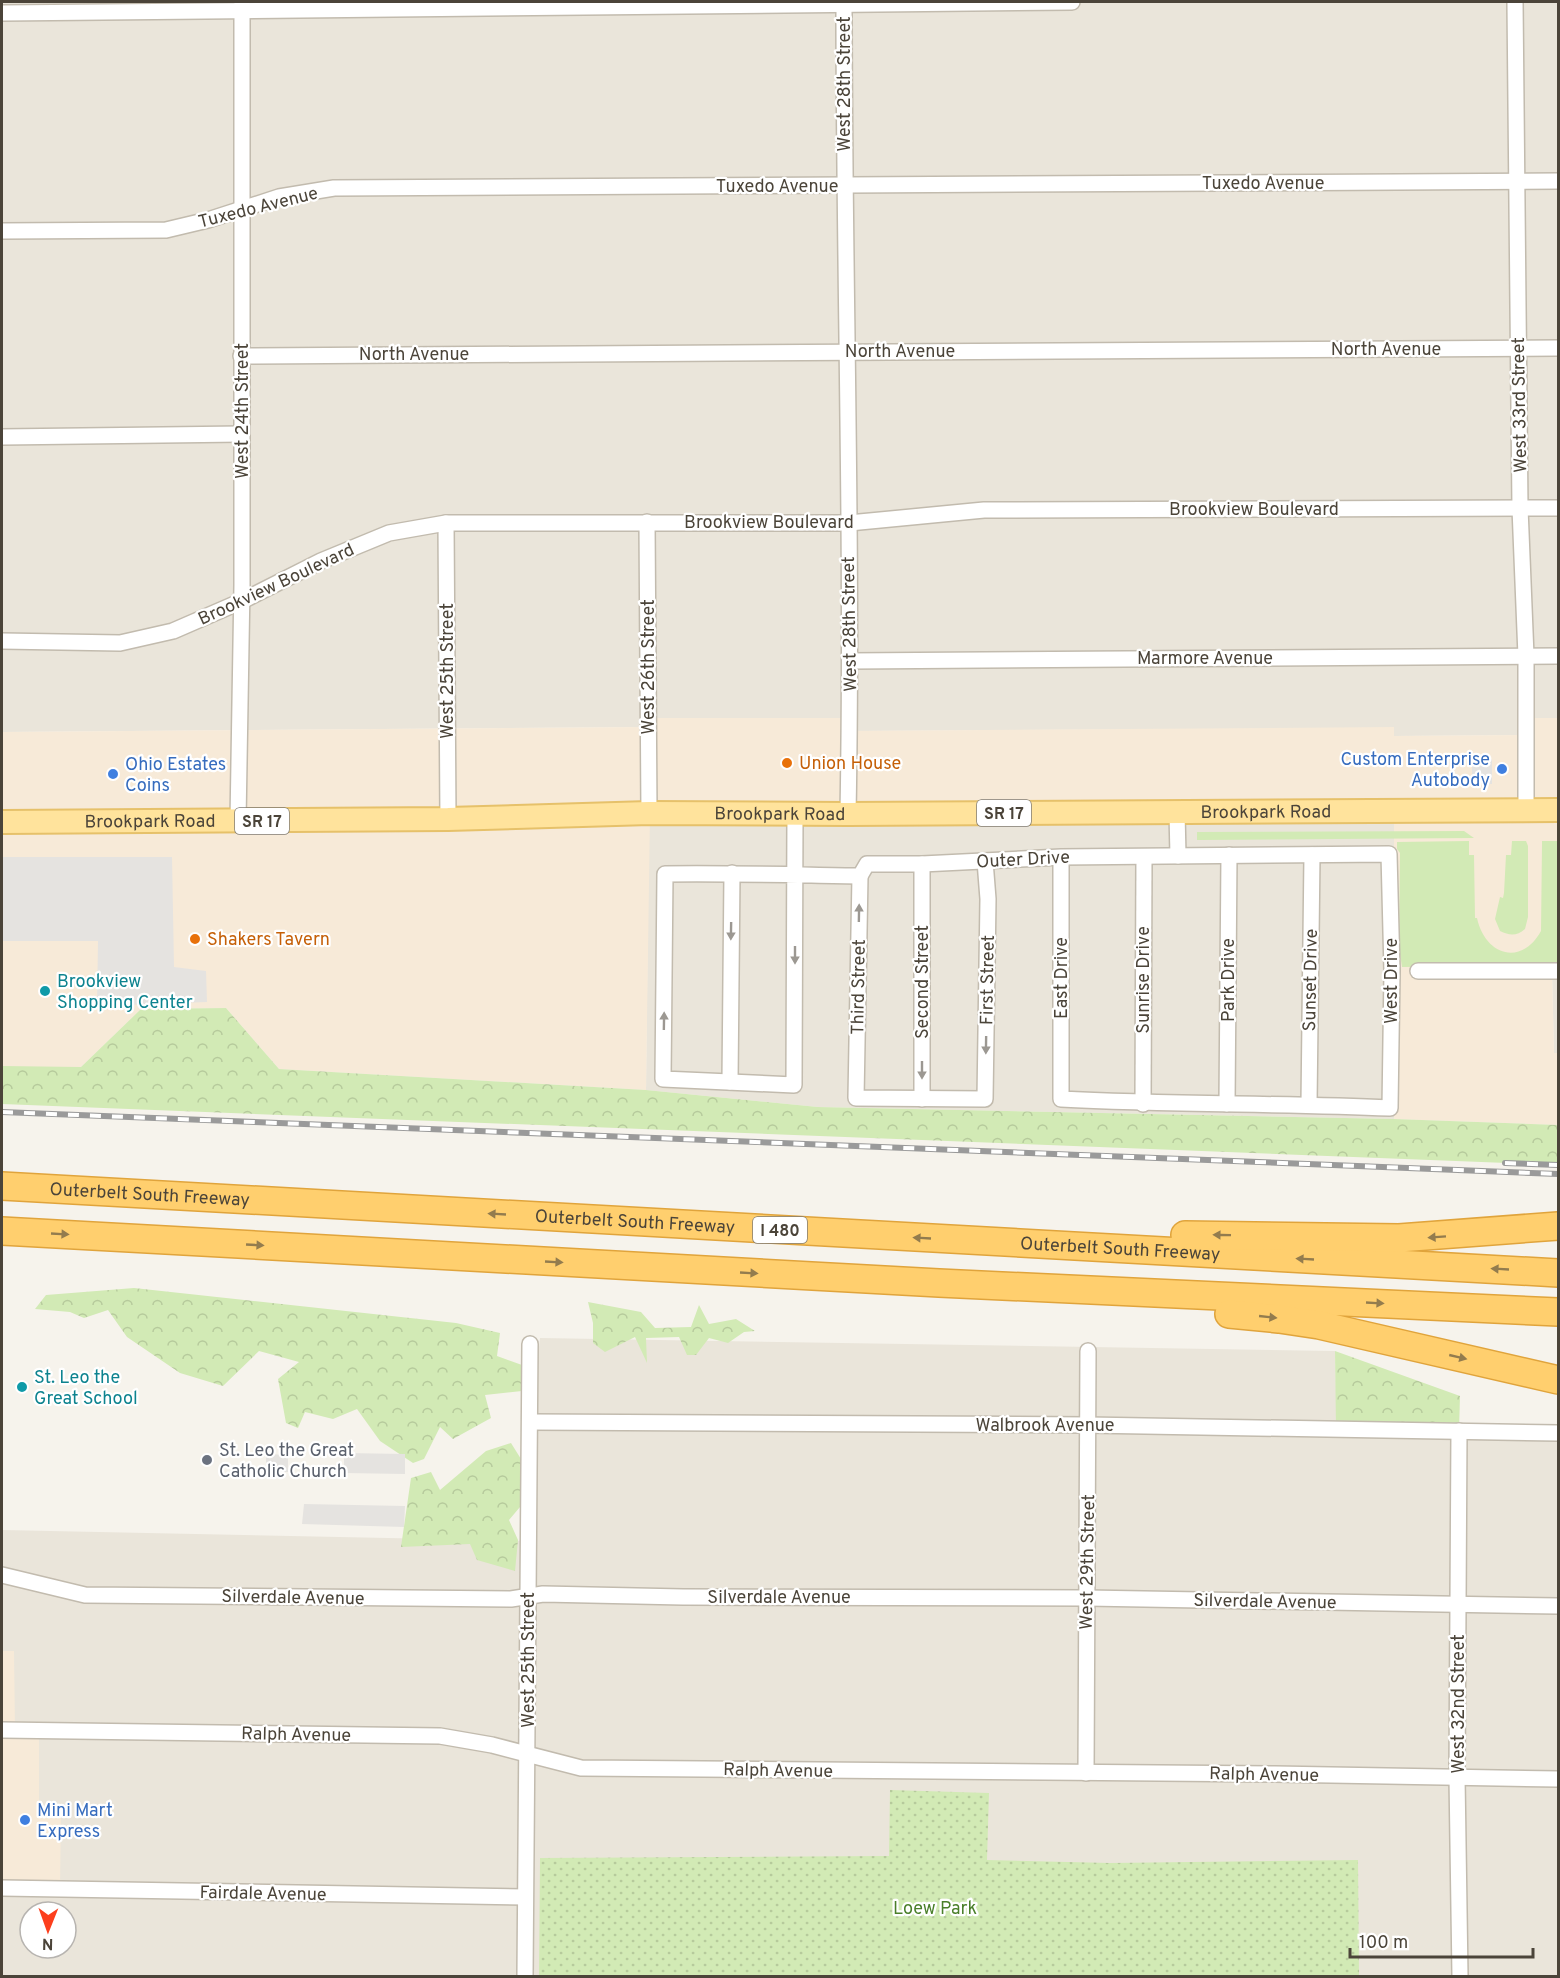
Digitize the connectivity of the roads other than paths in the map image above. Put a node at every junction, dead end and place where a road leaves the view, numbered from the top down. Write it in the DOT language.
graph roads {
  1 [pos="1072,2"];
  2 [pos="1515,2"];
  3 [pos="844,3"];
  4 [pos="242,6"];
  5 [pos="2,12"];
  6 [pos="1558,181"];
  7 [pos="1516,182"];
  8 [pos="845,186"];
  9 [pos="243,207"];
  10 [pos="2,231"];
  11 [pos="1518,348"];
  12 [pos="1558,348"];
  13 [pos="846,352"];
  14 [pos="241,356"];
  15 [pos="242,434"];
  16 [pos="2,437"];
  17 [pos="1520,508"];
  18 [pos="1558,508"];
  19 [pos="647,522"];
  20 [pos="446,523"];
  21 [pos="849,523"];
  22 [pos="242,601"];
  23 [pos="2,641"];
  24 [pos="1526,656"];
  25 [pos="1558,656"];
  26 [pos="851,661"];
  27 [pos="1526,809"];
  28 [pos="1558,810"];
  29 [pos="1178,812"];
  30 [pos="650,813"];
  31 [pos="795,813"];
  32 [pos="848,814"];
  33 [pos="448,819"];
  34 [pos="238,821"];
  35 [pos="2,822"];
  36 [pos="1389,854"];
  37 [pos="1229,855"];
  38 [pos="1312,855"];
  39 [pos="1178,856"];
  40 [pos="1061,857"];
  41 [pos="1143,857"];
  42 [pos="984,861"];
  43 [pos="922,864"];
  44 [pos="732,873"];
  45 [pos="796,876"];
  46 [pos="860,876"];
  47 [pos="1418,971"];
  48 [pos="1558,971"];
  49 [pos="730,1082"];
  50 [pos="922,1099"];
  51 [pos="1143,1104"];
  52 [pos="1227,1104"];
  53 [pos="1309,1104"];
  54 [pos="2,1186"];
  55 [pos="1558,1226"];
  56 [pos="2,1231"];
  57 [pos="951,1240"];
  58 [pos="1558,1273"];
  59 [pos="939,1283"];
  60 [pos="1558,1312"];
  61 [pos="530,1344"];
  62 [pos="1088,1351"];
  63 [pos="1558,1380"];
  64 [pos="531,1422"];
  65 [pos="1088,1425"];
  66 [pos="1459,1431"];
  67 [pos="1558,1433"];
  68 [pos="2,1575"];
  69 [pos="529,1598"];
  70 [pos="1087,1598"];
  71 [pos="1459,1605"];
  72 [pos="1558,1606"];
  73 [pos="2,1730"];
  74 [pos="528,1755"];
  75 [pos="1086,1773"];
  76 [pos="1457,1777"];
  77 [pos="1558,1779"];
  78 [pos="2,1888"];
  79 [pos="525,1897"];
  80 [pos="525,1977"];
  81 [pos="1460,1977"];
  1 -- 3 [label="street"];
  2 -- 7 [label="street, West 33rd Street"];
  3 -- 4 [label="street"];
  3 -- 8 [label="street, West 28th Street"];
  4 -- 5 [label="street"];
  4 -- 9 [label="street, West 24th Street"];
  6 -- 7 [label="street, Tuxedo Avenue"];
  7 -- 8 [label="street, Tuxedo Avenue"];
  7 -- 11 [label="street, West 33rd Street"];
  8 -- 9 [label="street, Tuxedo Avenue"];
  8 -- 13 [label="street, West 28th Street"];
  9 -- 10 [label="street, Tuxedo Avenue"];
  9 -- 14 [label="street, West 24th Street"];
  11 -- 12 [label="street, North Avenue"];
  11 -- 13 [label="street, North Avenue"];
  11 -- 17 [label="street, West 33rd Street"];
  13 -- 14 [label="street, North Avenue"];
  13 -- 21 [label="street, West 28th Street"];
  14 -- 15 [label="street, West 24th Street"];
  15 -- 16 [label="street"];
  15 -- 22 [label="street, West 24th Street"];
  17 -- 18 [label="street, Brookview Boulevard"];
  17 -- 21 [label="street, Brookview Boulevard"];
  17 -- 24 [label="street, West 33rd Street"];
  19 -- 20 [label="street, Brookview Boulevard"];
  19 -- 21 [label="street, Brookview Boulevard"];
  19 -- 30 [label="street, West 26th Street"];
  20 -- 22 [label="street, Brookview Boulevard"];
  20 -- 33 [label="street, West 25th Street"];
  21 -- 26 [label="street, West 28th Street"];
  22 -- 23 [label="street, Brookview Boulevard"];
  22 -- 34 [label="street, West 24th Street"];
  24 -- 25 [label="street, Marmore Avenue"];
  24 -- 26 [label="street, Marmore Avenue"];
  24 -- 27 [label="street, West 33rd Street"];
  26 -- 32 [label="street, West 28th Street"];
  27 -- 28 [label="main road, Brookpark Road / SR 17"];
  27 -- 29 [label="main road, Brookpark Road / SR 17"];
  29 -- 32 [label="main road, Brookpark Road / SR 17"];
  29 -- 39 [label="street"];
  30 -- 31 [label="main road, Brookpark Road / SR 17"];
  30 -- 33 [label="main road, Brookpark Road / SR 17"];
  31 -- 32 [label="main road, Brookpark Road / SR 17"];
  31 -- 45 [label="street"];
  33 -- 34 [label="main road, Brookpark Road / SR 17"];
  34 -- 35 [label="main road, Brookpark Road / SR 17"];
  36 -- 38 [label="street, Outer Drive"];
  36 -- 53 [label="street, West Drive"];
  37 -- 38 [label="street, Outer Drive"];
  37 -- 39 [label="street, Outer Drive"];
  37 -- 52 [label="street, Park Drive"];
  38 -- 53 [label="street, Sunset Drive"];
  39 -- 41 [label="street, Outer Drive"];
  40 -- 41 [label="street, Outer Drive"];
  40 -- 42 [label="street, Outer Drive"];
  40 -- 51 [label="street, East Drive"];
  41 -- 51 [label="street, Sunrise Drive"];
  42 -- 43 [label="street, Outer Drive"];
  42 -- 50 [label="street, First Street, one-way"];
  43 -- 46 [label="street, Outer Drive"];
  43 -- 50 [label="street, Second Street, one-way"];
  44 -- 45 [label="street, Outer Drive"];
  44 -- 49 [label="street, one-way"];
  49 -- 44 [label="street, Outer Drive, one-way"];
  45 -- 46 [label="street, Outer Drive"];
  45 -- 49 [label="street, one-way"];
  50 -- 46 [label="street, Third Street, one-way"];
  47 -- 48 [label="street"];
  51 -- 52 [label="street"];
  52 -- 53 [label="street"];
  57 -- 54 [label="highway, Outerbelt South Freeway / I 480, one-way"];
  55 -- 57 [label="highway, one-way"];
  56 -- 59 [label="highway, one-way"];
  58 -- 57 [label="highway, Outerbelt South Freeway / I 480, one-way"];
  59 -- 60 [label="highway, one-way"];
  59 -- 63 [label="highway, one-way"];
  61 -- 64 [label="street, West 25th Street"];
  62 -- 65 [label="street, West 29th Street"];
  64 -- 65 [label="street, Walbrook Avenue"];
  64 -- 69 [label="street, West 25th Street"];
  65 -- 66 [label="street, Walbrook Avenue"];
  65 -- 70 [label="street, West 29th Street"];
  66 -- 67 [label="street, Walbrook Avenue"];
  66 -- 71 [label="street, West 32nd Street"];
  68 -- 69 [label="street, Silverdale Avenue"];
  69 -- 70 [label="street, Silverdale Avenue"];
  69 -- 74 [label="street, West 25th Street"];
  70 -- 71 [label="street, Silverdale Avenue"];
  70 -- 75 [label="street, West 29th Street"];
  71 -- 72 [label="street, Silverdale Avenue"];
  71 -- 76 [label="street, West 32nd Street"];
  73 -- 74 [label="street, Ralph Avenue"];
  74 -- 75 [label="street, Ralph Avenue"];
  74 -- 79 [label="street, West 25th Street"];
  75 -- 76 [label="street, Ralph Avenue"];
  76 -- 77 [label="street, Ralph Avenue"];
  76 -- 81 [label="street, West 32nd Street"];
  78 -- 79 [label="street, Fairdale Avenue"];
  79 -- 80 [label="street, West 25th Street"];
}
